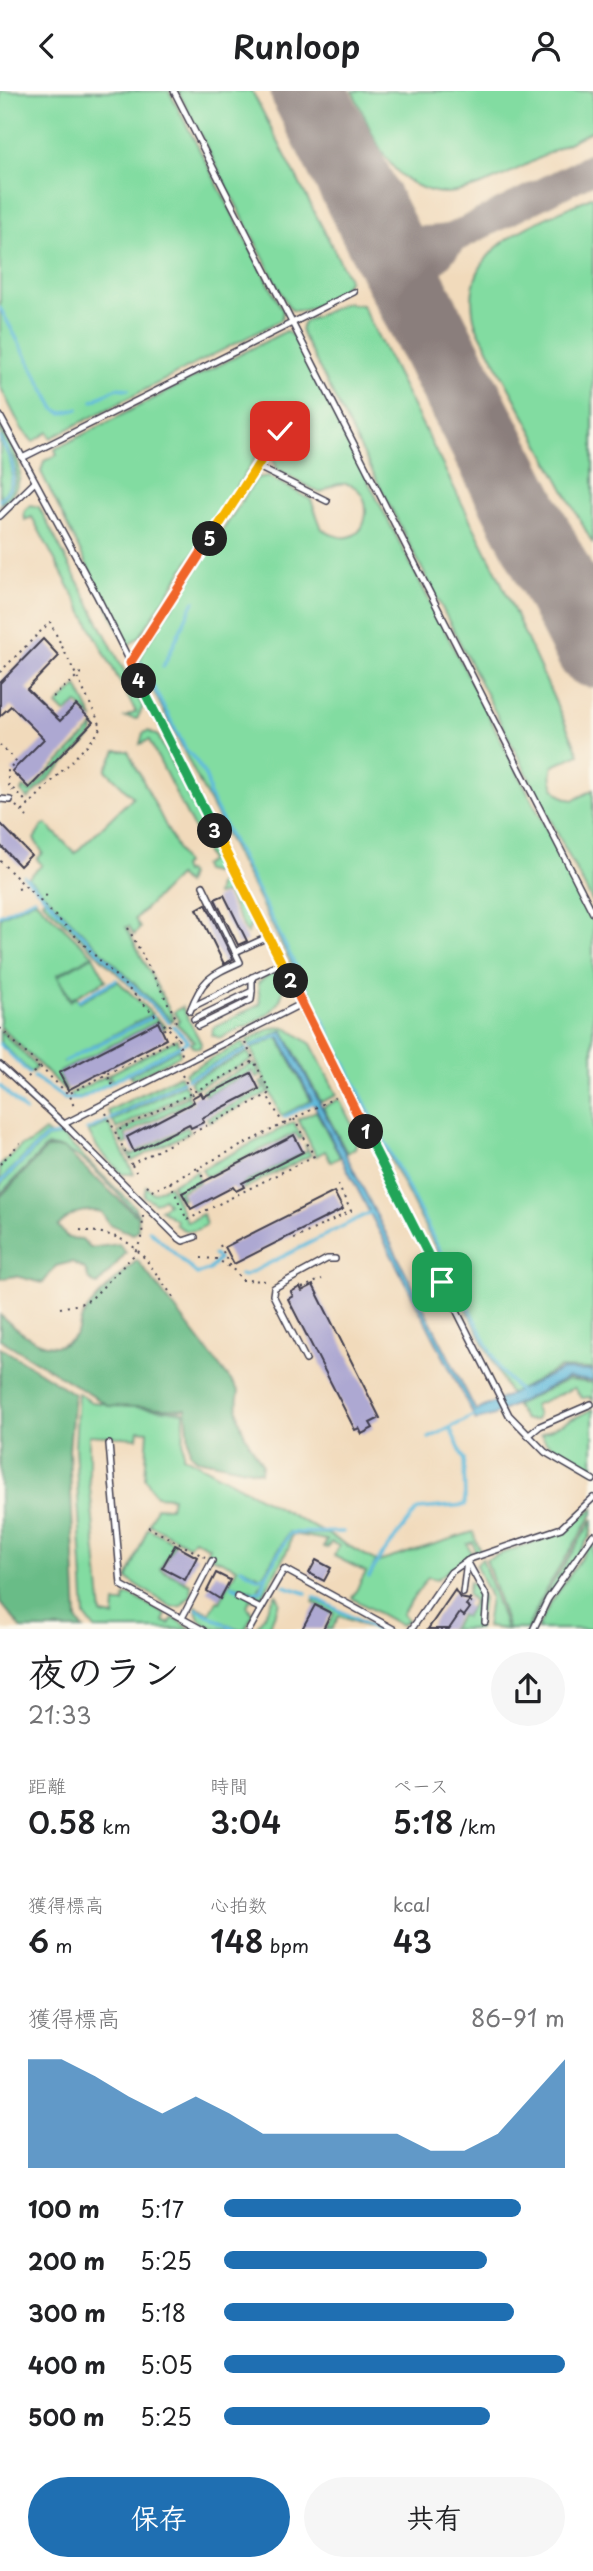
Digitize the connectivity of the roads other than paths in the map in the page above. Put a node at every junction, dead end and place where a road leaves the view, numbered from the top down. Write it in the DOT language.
graph roads {
  1 [pos="174,91"];
  2 [pos="354,292"];
  3 [pos="292,321"];
  4 [pos="0,416"];
  5 [pos="280,431"];
  6 [pos="22,459"];
  7 [pos="258,467"];
  8 [pos="35,482"];
  9 [pos="327,501"];
  10 [pos="0,516"];
  11 [pos="130,663"];
  12 [pos="0,799"];
  13 [pos="10,800"];
  14 [pos="203,886"];
  15 [pos="593,913"];
  16 [pos="270,936"];
  17 [pos="235,952"];
  18 [pos="283,962"];
  19 [pos="252,977"];
  20 [pos="252,991"];
  21 [pos="301,1004"];
  22 [pos="194,1019"];
  23 [pos="198,1026"];
  24 [pos="0,1065"];
  25 [pos="64,1125"];
  26 [pos="195,1237"];
  27 [pos="335,1259"];
  28 [pos="306,1360"];
  29 [pos="591,1405"];
  30 [pos="527,1436"];
  31 [pos="109,1444"];
  32 [pos="593,1480"];
  33 [pos="593,1498"];
  34 [pos="593,1535"];
  35 [pos="212,1561"];
  36 [pos="467,1561"];
  37 [pos="463,1593"];
  38 [pos="237,1597"];
  39 [pos="261,1609"];
  40 [pos="182,1618"];
  41 [pos="485,1622"];
  42 [pos="203,1629"];
  43 [pos="249,1629"];
  44 [pos="395,1629"];
  45 [pos="411,1629"];
  46 [pos="533,1629"];
  1 -- 3 [label="lane"];
  2 -- 3 [label="lane"];
  3 -- 6 [label="lane"];
  3 -- 15 [label="lane"];
  4 -- 6 [label="lane"];
  5 -- 7 [label="lane"];
  6 -- 8 [label="lane"];
  7 -- 9 [label="lane"];
  7 -- 11 [label="lane"];
  8 -- 10 [label="lane"];
  8 -- 11 [label="lane"];
  11 -- 16 [label="lane"];
  12 -- 13 [label="lane"];
  14 -- 17 [label="lane"];
  16 -- 17 [label="lane"];
  16 -- 18 [label="lane"];
  17 -- 19 [label="lane"];
  18 -- 19 [label="lane"];
  18 -- 21 [label="lane"];
  19 -- 20 [label="lane"];
  20 -- 22 [label="lane"];
  20 -- 23 [label="lane"];
  21 -- 25 [label="lane"];
  21 -- 30 [label="lane"];
  24 -- 25 [label="lane"];
  25 -- 26 [label="lane"];
  27 -- 28 [label="lane"];
  29 -- 30 [label="lane"];
  30 -- 32 [label="lane"];
  31 -- 40 [label="lane"];
  33 -- 36 [label="lane"];
  34 -- 46 [label="lane"];
  35 -- 40 [label="lane"];
  36 -- 37 [label="lane"];
  36 -- 41 [label="lane"];
  36 -- 45 [label="lane"];
  38 -- 39 [label="lane"];
  39 -- 43 [label="lane"];
  39 -- 44 [label="lane"];
  40 -- 42 [label="lane"];
}
